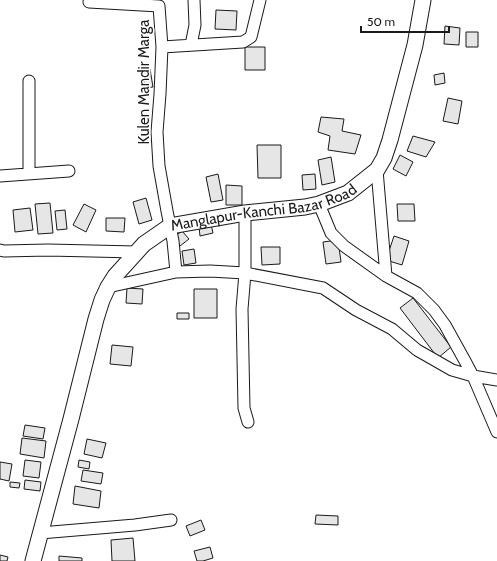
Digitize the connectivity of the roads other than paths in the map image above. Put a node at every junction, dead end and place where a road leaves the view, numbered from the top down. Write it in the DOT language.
graph roads {
  1 [pos="194,0"];
  2 [pos="260,0"];
  3 [pos="423,0"];
  4 [pos="89,2"];
  5 [pos="191,45"];
  6 [pos="162,47"];
  7 [pos="29,81"];
  8 [pos="377,170"];
  9 [pos="69,171"];
  10 [pos="30,174"];
  11 [pos="0,176"];
  12 [pos="319,204"];
  13 [pos="245,213"];
  14 [pos="170,226"];
  15 [pos="0,250"];
  16 [pos="136,252"];
  17 [pos="176,272"];
  18 [pos="245,273"];
  19 [pos="386,276"];
  20 [pos="108,287"];
  21 [pos="473,376"];
  22 [pos="497,380"];
  23 [pos="248,422"];
  24 [pos="497,432"];
  25 [pos="171,520"];
  26 [pos="40,533"];
  27 [pos="33,561"];
  1 -- 5 [label="street"];
  2 -- 5 [label="street"];
  3 -- 8 [label="street, Manglapur-Kanchi Bazar Road"];
  4 -- 6 [label="street, Kulen Mandir Marga"];
  5 -- 6 [label="street"];
  6 -- 14 [label="street, Kulen Mandir Marga"];
  7 -- 10 [label="street"];
  8 -- 12 [label="street, Manglapur-Kanchi Bazar Road"];
  8 -- 19 [label="street"];
  9 -- 10 [label="street"];
  10 -- 11 [label="street"];
  12 -- 13 [label="street, Manglapur-Kanchi Bazar Road"];
  12 -- 19 [label="street"];
  13 -- 14 [label="street, Manglapur-Kanchi Bazar Road"];
  13 -- 18 [label="street"];
  14 -- 16 [label="street, Manglapur-Kanchi Bazar Road"];
  14 -- 17 [label="street, Kulen Mandir Marga"];
  15 -- 16 [label="street"];
  16 -- 20 [label="street, Manglapur-Kanchi Bazar Road"];
  17 -- 18 [label="street"];
  17 -- 20 [label="street"];
  18 -- 21 [label="street"];
  18 -- 23 [label="street"];
  19 -- 21 [label="street"];
  20 -- 26 [label="street, Manglapur-Kanchi Bazar Road"];
  21 -- 22 [label="street"];
  21 -- 24 [label="street"];
  25 -- 26 [label="street"];
  26 -- 27 [label="street, Manglapur-Kanchi Bazar Road"];
}
